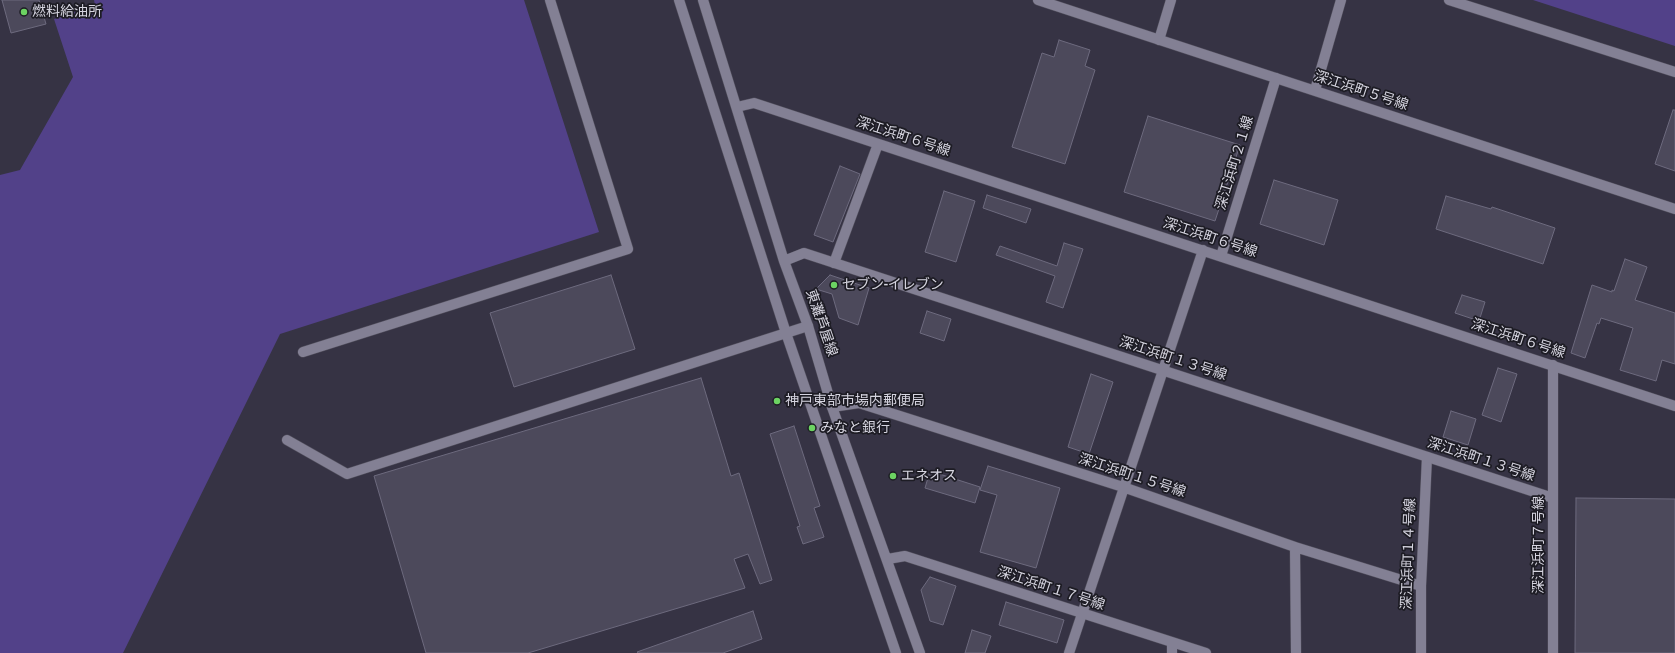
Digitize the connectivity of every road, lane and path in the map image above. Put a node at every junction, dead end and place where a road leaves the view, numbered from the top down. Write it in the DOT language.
graph roads {
  1 [pos="550,0"];
  2 [pos="679,0"];
  3 [pos="703,0"];
  4 [pos="1038,0"];
  5 [pos="1171,0"];
  6 [pos="1342,0"];
  7 [pos="1449,0"];
  8 [pos="1159,40"];
  9 [pos="1675,72"];
  10 [pos="1276,78"];
  11 [pos="1315,90"];
  12 [pos="736,108"];
  13 [pos="878,144"];
  14 [pos="1675,209"];
  15 [pos="1203,250"];
  16 [pos="1221,256"];
  17 [pos="784,261"];
  18 [pos="834,263"];
  19 [pos="808,326"];
  20 [pos="786,333"];
  21 [pos="303,352"];
  22 [pos="1553,365"];
  23 [pos="1162,370"];
  24 [pos="1675,406"];
  25 [pos="832,407"];
  26 [pos="287,440"];
  27 [pos="1427,457"];
  28 [pos="1123,487"];
  29 [pos="1553,498"];
  30 [pos="1295,547"];
  31 [pos="888,559"];
  32 [pos="1421,586"];
  33 [pos="1082,614"];
  34 [pos="1172,648"];
  35 [pos="896,653"];
  36 [pos="920,653"];
  37 [pos="1069,653"];
  38 [pos="1206,653"];
  39 [pos="1296,653"];
  40 [pos="1422,653"];
  41 [pos="1553,653"];
  1 -- 21 [label="street"];
  2 -- 20 [label="street"];
  3 -- 12 [label="street, 東灘芦屋線"];
  4 -- 8 [label="street, 深江浜町５号線"];
  5 -- 8 [label="street"];
  6 -- 11 [label="street"];
  7 -- 9 [label="street"];
  8 -- 10 [label="street, 深江浜町５号線"];
  10 -- 11 [label="street, 深江浜町５号線"];
  10 -- 16 [label="street, 深江浜町２１線"];
  11 -- 14 [label="street, 深江浜町５号線"];
  12 -- 13 [label="street, 深江浜町６号線"];
  12 -- 17 [label="street, 東灘芦屋線"];
  13 -- 15 [label="street, 深江浜町６号線"];
  13 -- 18 [label="street"];
  15 -- 16 [label="street, 深江浜町６号線"];
  15 -- 23 [label="street"];
  16 -- 22 [label="street, 深江浜町６号線"];
  17 -- 18 [label="street, 深江浜町１３号線"];
  17 -- 19 [label="street, 東灘芦屋線"];
  18 -- 23 [label="street, 深江浜町１３号線"];
  19 -- 20 [label="street"];
  19 -- 25 [label="street, 東灘芦屋線"];
  20 -- 26 [label="street"];
  20 -- 35 [label="street"];
  22 -- 24 [label="street, 深江浜町６号線"];
  22 -- 29 [label="street, 深江浜町７号線"];
  23 -- 27 [label="street, 深江浜町１３号線"];
  23 -- 28 [label="street"];
  25 -- 28 [label="street, 深江浜町１５号線"];
  25 -- 31 [label="street, 東灘芦屋線"];
  27 -- 29 [label="street, 深江浜町１３号線"];
  27 -- 32 [label="street, 深江浜町１４号線"];
  28 -- 30 [label="street, 深江浜町１５号線"];
  28 -- 33 [label="street"];
  29 -- 41 [label="street, 深江浜町７号線"];
  30 -- 32 [label="street, 深江浜町１５号線"];
  30 -- 39 [label="street"];
  31 -- 33 [label="street, 深江浜町１７号線"];
  31 -- 36 [label="street, 東灘芦屋線"];
  32 -- 40 [label="street, 深江浜町１４号線"];
  33 -- 34 [label="street, 深江浜町１７号線"];
  33 -- 37 [label="street"];
  34 -- 38 [label="street, 深江浜町１７号線"];
}
